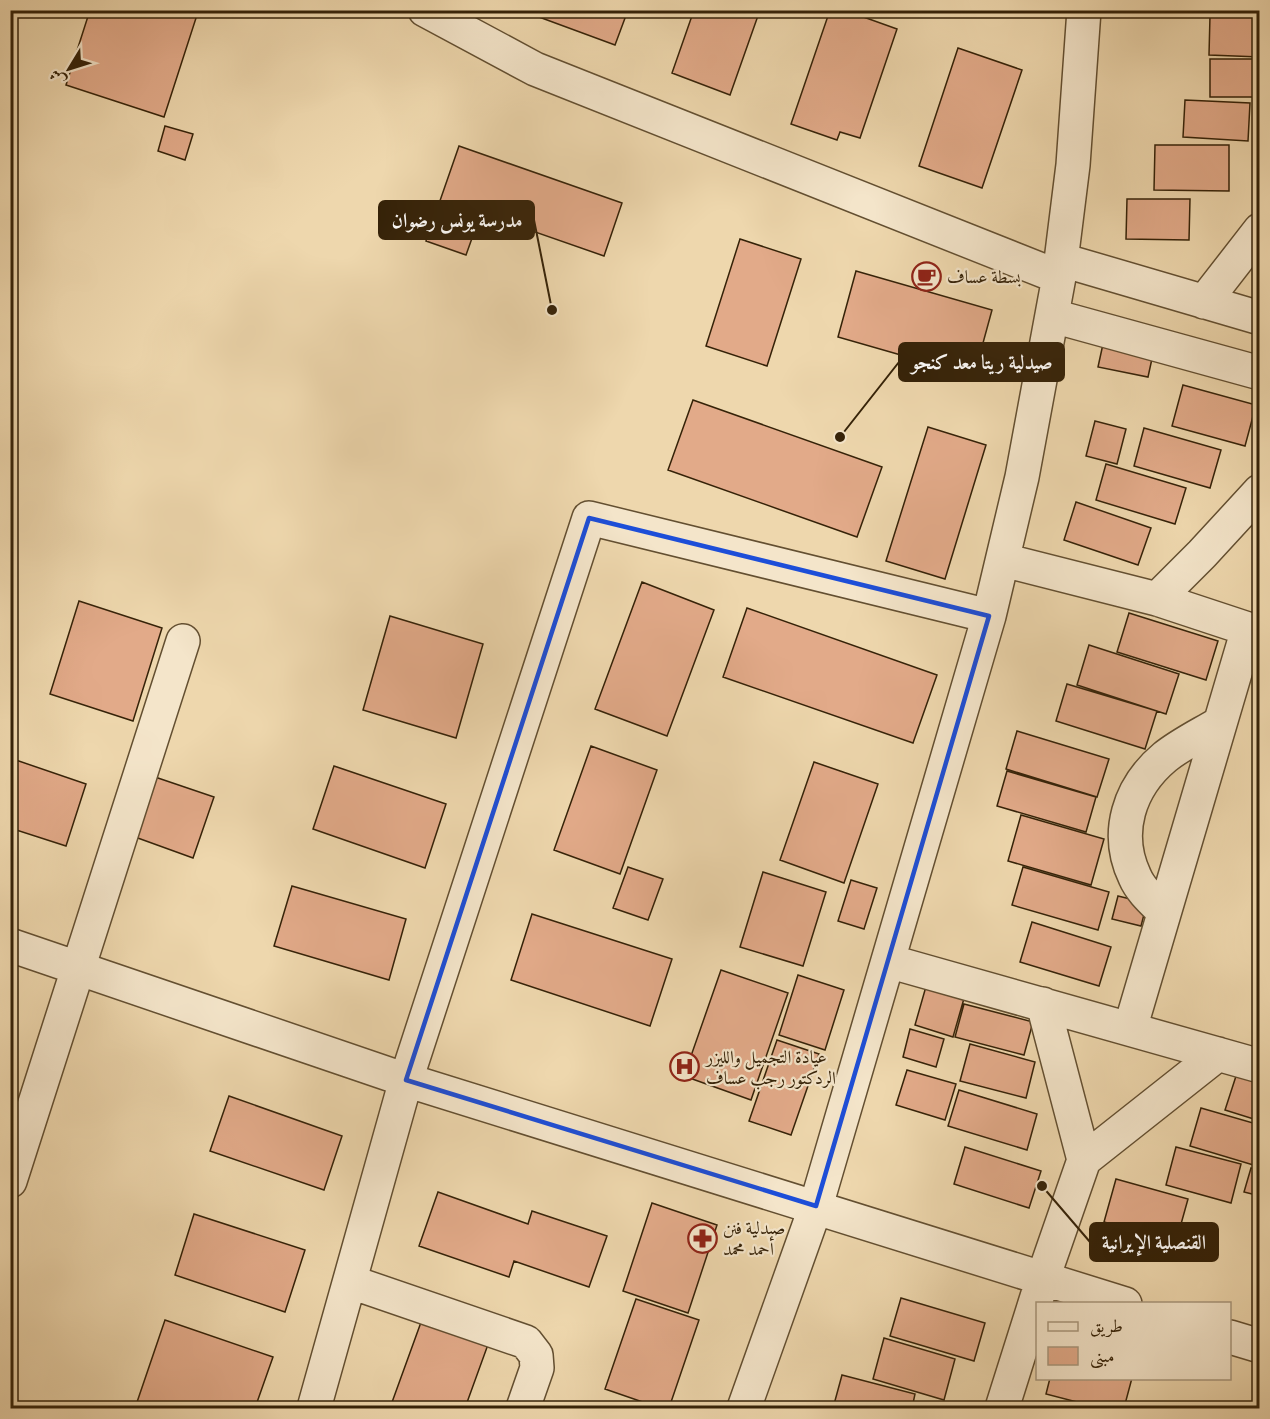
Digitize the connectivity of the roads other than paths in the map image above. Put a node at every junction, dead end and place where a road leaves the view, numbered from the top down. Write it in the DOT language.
graph roads {
  1 [pos="425,10"];
  2 [pos="1084,10"];
  3 [pos="1260,230"];
  4 [pos="1060,269"];
  5 [pos="1204,302"];
  6 [pos="1053,316"];
  7 [pos="1260,318"];
  8 [pos="1260,373"];
  9 [pos="1260,490"];
  10 [pos="1003,560"];
  11 [pos="1157,599"];
  12 [pos="989,616"];
  13 [pos="1254,631"];
  14 [pos="183,641"];
  15 [pos="1220,723"];
  16 [pos="1164,912"];
  17 [pos="10,945"];
  18 [pos="888,962"];
  19 [pos="79,968"];
  20 [pos="1043,1004"];
  21 [pos="1130,1029"];
  22 [pos="1218,1054"];
  23 [pos="1260,1066"];
  24 [pos="406,1080"];
  25 [pos="1084,1160"];
  26 [pos="10,1181"];
  27 [pos="816,1206"];
  28 [pos="1043,1278"];
  29 [pos="351,1282"];
  30 [pos="1119,1302"];
  31 [pos="1231,1336"];
  32 [pos="1260,1346"];
  33 [pos="314,1408"];
  34 [pos="523,1408"];
  35 [pos="744,1408"];
  36 [pos="1002,1408"];
  1 -- 4 [label="street"];
  2 -- 4 [label="street"];
  3 -- 5 [label="street"];
  4 -- 5 [label="street"];
  4 -- 6 [label="street"];
  5 -- 7 [label="street"];
  6 -- 8 [label="street"];
  6 -- 10 [label="street"];
  9 -- 11 [label="street"];
  10 -- 11 [label="street"];
  10 -- 12 [label="street"];
  11 -- 13 [label="street"];
  12 -- 18 [label="street"];
  12 -- 24 [label="street"];
  13 -- 15 [label="street"];
  14 -- 19 [label="street"];
  15 -- 16 [label="street"];
  15 -- 16 [label="street"];
  16 -- 21 [label="street"];
  17 -- 19 [label="street"];
  18 -- 20 [label="street"];
  18 -- 27 [label="street"];
  19 -- 24 [label="street"];
  19 -- 26 [label="street"];
  20 -- 21 [label="street"];
  20 -- 25 [label="street"];
  21 -- 22 [label="street"];
  22 -- 23 [label="street"];
  22 -- 25 [label="street"];
  24 -- 27 [label="street"];
  24 -- 29 [label="street"];
  25 -- 28 [label="street"];
  27 -- 28 [label="street"];
  27 -- 35 [label="street"];
  28 -- 30 [label="street"];
  28 -- 36 [label="street"];
  29 -- 33 [label="street"];
  29 -- 34 [label="street"];
  31 -- 32 [label="street"];
}
